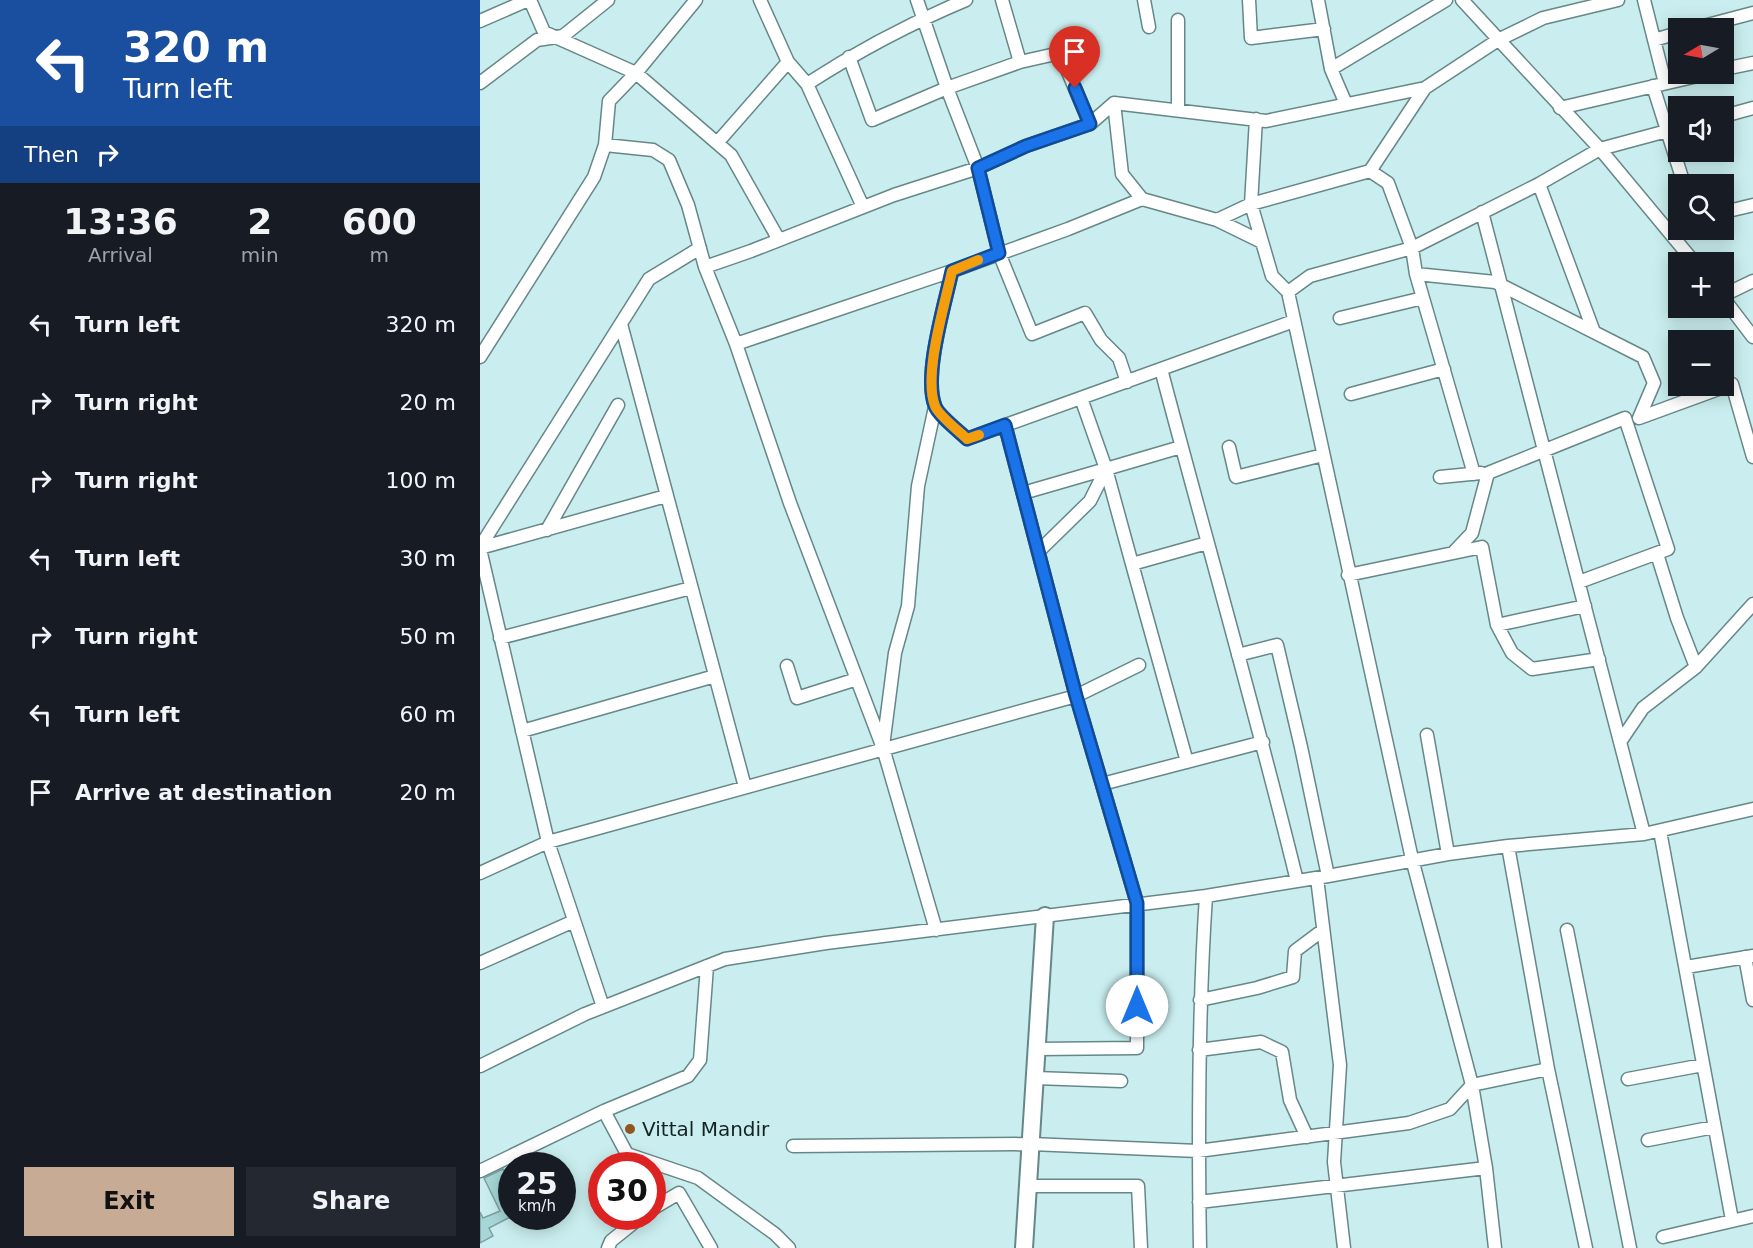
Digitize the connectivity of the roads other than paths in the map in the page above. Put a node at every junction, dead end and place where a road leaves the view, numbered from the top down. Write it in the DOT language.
graph roads {
  1 [pos="529,0"];
  2 [pos="608,0"];
  3 [pos="696,0"];
  4 [pos="760,0"];
  5 [pos="917,0"];
  6 [pos="966,0"];
  7 [pos="1002,0"];
  8 [pos="1144,0"];
  9 [pos="1249,0"];
  10 [pos="1318,0"];
  11 [pos="1446,0"];
  12 [pos="1462,0"];
  13 [pos="1618,0"];
  14 [pos="1644,0"];
  15 [pos="1753,13"];
  16 [pos="1734,18"];
  17 [pos="923,19"];
  18 [pos="1178,20"];
  19 [pos="480,21"];
  20 [pos="1149,27"];
  21 [pos="1324,29"];
  22 [pos="1668,36"];
  23 [pos="553,37"];
  24 [pos="1498,40"];
  25 [pos="1654,40"];
  26 [pos="849,57"];
  27 [pos="788,62"];
  28 [pos="1020,62"];
  29 [pos="1753,63"];
  30 [pos="1734,67"];
  31 [pos="1331,69"];
  32 [pos="636,73"];
  33 [pos="1668,82"];
  34 [pos="480,83"];
  35 [pos="807,84"];
  36 [pos="1659,84"];
  37 [pos="947,88"];
  38 [pos="1425,88"];
  39 [pos="1114,103"];
  40 [pos="1346,104"];
  41 [pos="1560,108"];
  42 [pos="1753,108"];
  43 [pos="1178,110"];
  44 [pos="1734,113"];
  45 [pos="1668,116"];
  46 [pos="1256,119"];
  47 [pos="1090,124"];
  48 [pos="1668,131"];
  49 [pos="717,143"];
  50 [pos="605,145"];
  51 [pos="1600,149"];
  52 [pos="978,168"];
  53 [pos="1370,171"];
  54 [pos="1539,184"];
  55 [pos="1142,199"];
  56 [pos="1251,204"];
  57 [pos="1753,205"];
  58 [pos="863,207"];
  59 [pos="1734,210"];
  60 [pos="1482,212"];
  61 [pos="1217,220"];
  62 [pos="778,240"];
  63 [pos="1262,242"];
  64 [pos="700,248"];
  65 [pos="1412,248"];
  66 [pos="1686,252"];
  67 [pos="999,253"];
  68 [pos="705,267"];
  69 [pos="952,271"];
  70 [pos="1416,274"];
  71 [pos="1753,281"];
  72 [pos="1502,285"];
  73 [pos="1734,291"];
  74 [pos="1288,292"];
  75 [pos="1423,298"];
  76 [pos="1734,311"];
  77 [pos="1340,318"];
  78 [pos="1294,321"];
  79 [pos="621,324"];
  80 [pos="1594,332"];
  81 [pos="1753,337"];
  82 [pos="736,344"];
  83 [pos="480,357"];
  84 [pos="1161,369"];
  85 [pos="1444,369"];
  86 [pos="1127,382"];
  87 [pos="1351,394"];
  88 [pos="1081,398"];
  89 [pos="618,405"];
  90 [pos="935,407"];
  91 [pos="1005,425"];
  92 [pos="1181,447"];
  93 [pos="1229,447"];
  94 [pos="1545,451"];
  95 [pos="1323,455"];
  96 [pos="1753,457"];
  97 [pos="1106,469"];
  98 [pos="1488,472"];
  99 [pos="1474,474"];
  100 [pos="1440,477"];
  101 [pos="1023,494"];
  102 [pos="666,496"];
  103 [pos="547,530"];
  104 [pos="1207,543"];
  105 [pos="480,548"];
  106 [pos="1038,552"];
  107 [pos="1454,552"];
  108 [pos="1657,554"];
  109 [pos="1132,564"];
  110 [pos="1348,574"];
  111 [pos="1579,582"];
  112 [pos="691,588"];
  113 [pos="1753,604"];
  114 [pos="1585,606"];
  115 [pos="1497,625"];
  116 [pos="500,638"];
  117 [pos="1238,656"];
  118 [pos="1599,659"];
  119 [pos="1139,665"];
  120 [pos="787,666"];
  121 [pos="1696,667"];
  122 [pos="715,676"];
  123 [pos="857,679"];
  124 [pos="1076,696"];
  125 [pos="522,731"];
  126 [pos="1427,735"];
  127 [pos="1263,742"];
  128 [pos="1620,742"];
  129 [pos="883,748"];
  130 [pos="1187,762"];
  131 [pos="1102,784"];
  132 [pos="745,787"];
  133 [pos="1753,809"];
  134 [pos="1660,831"];
  135 [pos="1644,834"];
  136 [pos="548,842"];
  137 [pos="1508,846"];
  138 [pos="1448,854"];
  139 [pos="1412,859"];
  140 [pos="480,873"];
  141 [pos="1322,877"];
  142 [pos="1297,881"];
  143 [pos="1206,896"];
  144 [pos="1137,903"];
  145 [pos="1045,916"];
  146 [pos="574,921"];
  147 [pos="936,930"];
  148 [pos="1323,930"];
  149 [pos="1567,930"];
  150 [pos="1749,956"];
  151 [pos="480,963"];
  152 [pos="707,966"];
  153 [pos="1686,967"];
  154 [pos="1200,1000"];
  155 [pos="1753,1000"];
  156 [pos="603,1007"];
  157 [pos="1037,1049"];
  158 [pos="1199,1050"];
  159 [pos="1703,1065"];
  160 [pos="480,1066"];
  161 [pos="1548,1069"];
  162 [pos="1035,1078"];
  163 [pos="1628,1079"];
  164 [pos="1121,1081"];
  165 [pos="1472,1085"];
  166 [pos="604,1111"];
  167 [pos="1714,1127"];
  168 [pos="1335,1133"];
  169 [pos="1307,1137"];
  170 [pos="1648,1140"];
  171 [pos="1031,1143"];
  172 [pos="793,1146"];
  173 [pos="1198,1151"];
  174 [pos="1486,1168"];
  175 [pos="480,1171"];
  176 [pos="1028,1186"];
  177 [pos="1338,1187"];
  178 [pos="666,1201"];
  179 [pos="1199,1202"];
  180 [pos="1753,1216"];
  181 [pos="1732,1220"];
  182 [pos="625,1230"];
  183 [pos="1663,1236"];
  184 [pos="608,1248"];
  185 [pos="711,1248"];
  186 [pos="789,1248"];
  187 [pos="1024,1248"];
  188 [pos="1141,1248"];
  189 [pos="1200,1248"];
  190 [pos="1344,1248"];
  191 [pos="1495,1248"];
  192 [pos="1586,1248"];
  193 [pos="1630,1248"];
  1 -- 19 [label="street"];
  1 -- 23 [label="street"];
  2 -- 23 [label="street"];
  3 -- 32 [label="street"];
  4 -- 27 [label="street"];
  5 -- 17 [label="street"];
  6 -- 17 [label="street"];
  7 -- 28 [label="street"];
  8 -- 20 [label="street"];
  9 -- 21 [label="street"];
  10 -- 21 [label="street"];
  11 -- 31 [label="street"];
  12 -- 24 [label="street"];
  13 -- 24 [label="street"];
  14 -- 25 [label="street"];
  15 -- 16 [label="street"];
  17 -- 26 [label="street"];
  17 -- 37 [label="street"];
  18 -- 43 [label="street"];
  21 -- 31 [label="street"];
  22 -- 25 [label="street"];
  23 -- 32 [label="street"];
  23 -- 34 [label="street"];
  24 -- 38 [label="street"];
  24 -- 41 [label="street"];
  25 -- 36 [label="street"];
  26 -- 35 [label="street"];
  26 -- 37 [label="street"];
  27 -- 35 [label="street"];
  27 -- 49 [label="street"];
  28 -- 37 [label="street"];
  28 -- 47 [label="street"];
  29 -- 30 [label="street"];
  31 -- 40 [label="street"];
  32 -- 49 [label="street"];
  32 -- 50 [label="street"];
  33 -- 36 [label="street"];
  35 -- 58 [label="street"];
  36 -- 41 [label="street"];
  36 -- 45 [label="street"];
  37 -- 52 [label="street"];
  38 -- 40 [label="street"];
  38 -- 53 [label="street"];
  39 -- 43 [label="street"];
  39 -- 47 [label="street"];
  39 -- 55 [label="street"];
  40 -- 46 [label="street"];
  41 -- 51 [label="street"];
  42 -- 44 [label="street"];
  43 -- 46 [label="street"];
  46 -- 56 [label="street"];
  47 -- 52 [label="street"];
  48 -- 51 [label="street"];
  49 -- 62 [label="street"];
  50 -- 64 [label="street"];
  50 -- 83 [label="street"];
  51 -- 54 [label="street"];
  51 -- 66 [label="street"];
  52 -- 58 [label="street"];
  52 -- 67 [label="street"];
  53 -- 56 [label="street"];
  53 -- 65 [label="street"];
  54 -- 60 [label="street"];
  54 -- 80 [label="street"];
  55 -- 61 [label="street"];
  55 -- 67 [label="street"];
  56 -- 61 [label="street"];
  56 -- 63 [label="street"];
  57 -- 59 [label="street"];
  58 -- 62 [label="street"];
  60 -- 65 [label="street"];
  60 -- 72 [label="street"];
  61 -- 63 [label="street"];
  62 -- 68 [label="street"];
  63 -- 74 [label="street"];
  64 -- 68 [label="street"];
  64 -- 79 [label="street"];
  65 -- 70 [label="street"];
  65 -- 74 [label="street"];
  67 -- 69 [label="street"];
  67 -- 86 [label="street"];
  68 -- 82 [label="street"];
  69 -- 82 [label="street"];
  69 -- 90 [label="street"];
  70 -- 72 [label="street"];
  70 -- 75 [label="street"];
  71 -- 73 [label="street"];
  72 -- 80 [label="street"];
  72 -- 94 [label="street"];
  74 -- 78 [label="street"];
  75 -- 77 [label="street"];
  75 -- 85 [label="street"];
  76 -- 81 [label="street"];
  78 -- 84 [label="street"];
  78 -- 95 [label="street"];
  79 -- 102 [label="street"];
  79 -- 105 [label="street"];
  80 -- 96 [label="street"];
  82 -- 123 [label="street"];
  84 -- 86 [label="street"];
  84 -- 92 [label="street"];
  85 -- 87 [label="street"];
  85 -- 99 [label="street"];
  86 -- 88 [label="street"];
  88 -- 91 [label="street"];
  88 -- 97 [label="street"];
  89 -- 103 [label="street"];
  90 -- 91 [label="street"];
  90 -- 129 [label="street"];
  91 -- 101 [label="street"];
  92 -- 97 [label="street"];
  92 -- 104 [label="street"];
  93 -- 95 [label="street"];
  94 -- 98 [label="street"];
  94 -- 108 [label="street"];
  94 -- 111 [label="street"];
  95 -- 110 [label="street"];
  97 -- 101 [label="street"];
  97 -- 106 [label="street"];
  97 -- 109 [label="street"];
  98 -- 99 [label="street"];
  98 -- 107 [label="street"];
  99 -- 100 [label="street"];
  101 -- 106 [label="street"];
  102 -- 103 [label="street"];
  102 -- 112 [label="street"];
  103 -- 105 [label="street"];
  104 -- 109 [label="street"];
  104 -- 117 [label="street"];
  105 -- 116 [label="street"];
  106 -- 124 [label="street"];
  107 -- 110 [label="street"];
  107 -- 115 [label="street"];
  108 -- 111 [label="street"];
  108 -- 121 [label="street"];
  109 -- 130 [label="street"];
  110 -- 139 [label="street"];
  111 -- 114 [label="street"];
  112 -- 116 [label="street"];
  112 -- 122 [label="street"];
  113 -- 121 [label="street"];
  114 -- 115 [label="street"];
  114 -- 118 [label="street"];
  115 -- 118 [label="street"];
  116 -- 125 [label="street"];
  117 -- 127 [label="street"];
  117 -- 141 [label="street"];
  118 -- 128 [label="street"];
  119 -- 124 [label="street"];
  120 -- 123 [label="street"];
  121 -- 128 [label="street"];
  122 -- 125 [label="street"];
  122 -- 132 [label="street"];
  123 -- 129 [label="street"];
  124 -- 129 [label="street"];
  124 -- 131 [label="street"];
  125 -- 136 [label="street"];
  126 -- 138 [label="street"];
  127 -- 130 [label="street"];
  127 -- 142 [label="street"];
  128 -- 135 [label="street"];
  129 -- 132 [label="street"];
  129 -- 147 [label="street"];
  130 -- 131 [label="street"];
  131 -- 144 [label="street"];
  132 -- 136 [label="street"];
  133 -- 134 [label="street"];
  134 -- 135 [label="street"];
  134 -- 153 [label="street"];
  135 -- 137 [label="street"];
  136 -- 140 [label="street"];
  136 -- 146 [label="street"];
  137 -- 138 [label="street"];
  137 -- 161 [label="street"];
  138 -- 139 [label="street"];
  139 -- 141 [label="street"];
  139 -- 165 [label="street"];
  141 -- 142 [label="street"];
  141 -- 148 [label="street"];
  142 -- 143 [label="street"];
  143 -- 144 [label="street"];
  143 -- 154 [label="street"];
  144 -- 145 [label="street"];
  144 -- 157 [label="street"];
  145 -- 147 [label="street"];
  145 -- 157 [label="street"];
  146 -- 151 [label="street"];
  146 -- 156 [label="street"];
  147 -- 152 [label="street"];
  148 -- 154 [label="street"];
  148 -- 168 [label="street"];
  149 -- 193 [label="street"];
  150 -- 153 [label="street"];
  150 -- 155 [label="street"];
  152 -- 156 [label="street"];
  152 -- 166 [label="street"];
  153 -- 159 [label="street"];
  154 -- 158 [label="street"];
  156 -- 160 [label="street"];
  157 -- 162 [label="street"];
  158 -- 169 [label="street"];
  158 -- 173 [label="street"];
  159 -- 163 [label="street"];
  159 -- 167 [label="street"];
  161 -- 165 [label="street"];
  161 -- 192 [label="street"];
  162 -- 164 [label="street"];
  162 -- 171 [label="street"];
  165 -- 168 [label="street"];
  165 -- 174 [label="street"];
  166 -- 175 [label="street"];
  166 -- 186 [label="street"];
  167 -- 170 [label="street"];
  167 -- 181 [label="street"];
  168 -- 169 [label="street"];
  168 -- 177 [label="street"];
  169 -- 173 [label="street"];
  171 -- 172 [label="street"];
  171 -- 173 [label="street"];
  171 -- 176 [label="street"];
  173 -- 179 [label="street"];
  174 -- 177 [label="street"];
  174 -- 191 [label="street"];
  176 -- 187 [label="street"];
  176 -- 188 [label="street"];
  177 -- 179 [label="street"];
  177 -- 190 [label="street"];
  178 -- 185 [label="street"];
  179 -- 189 [label="street"];
  180 -- 181 [label="street"];
  181 -- 183 [label="street"];
  182 -- 184 [label="street"];
}
